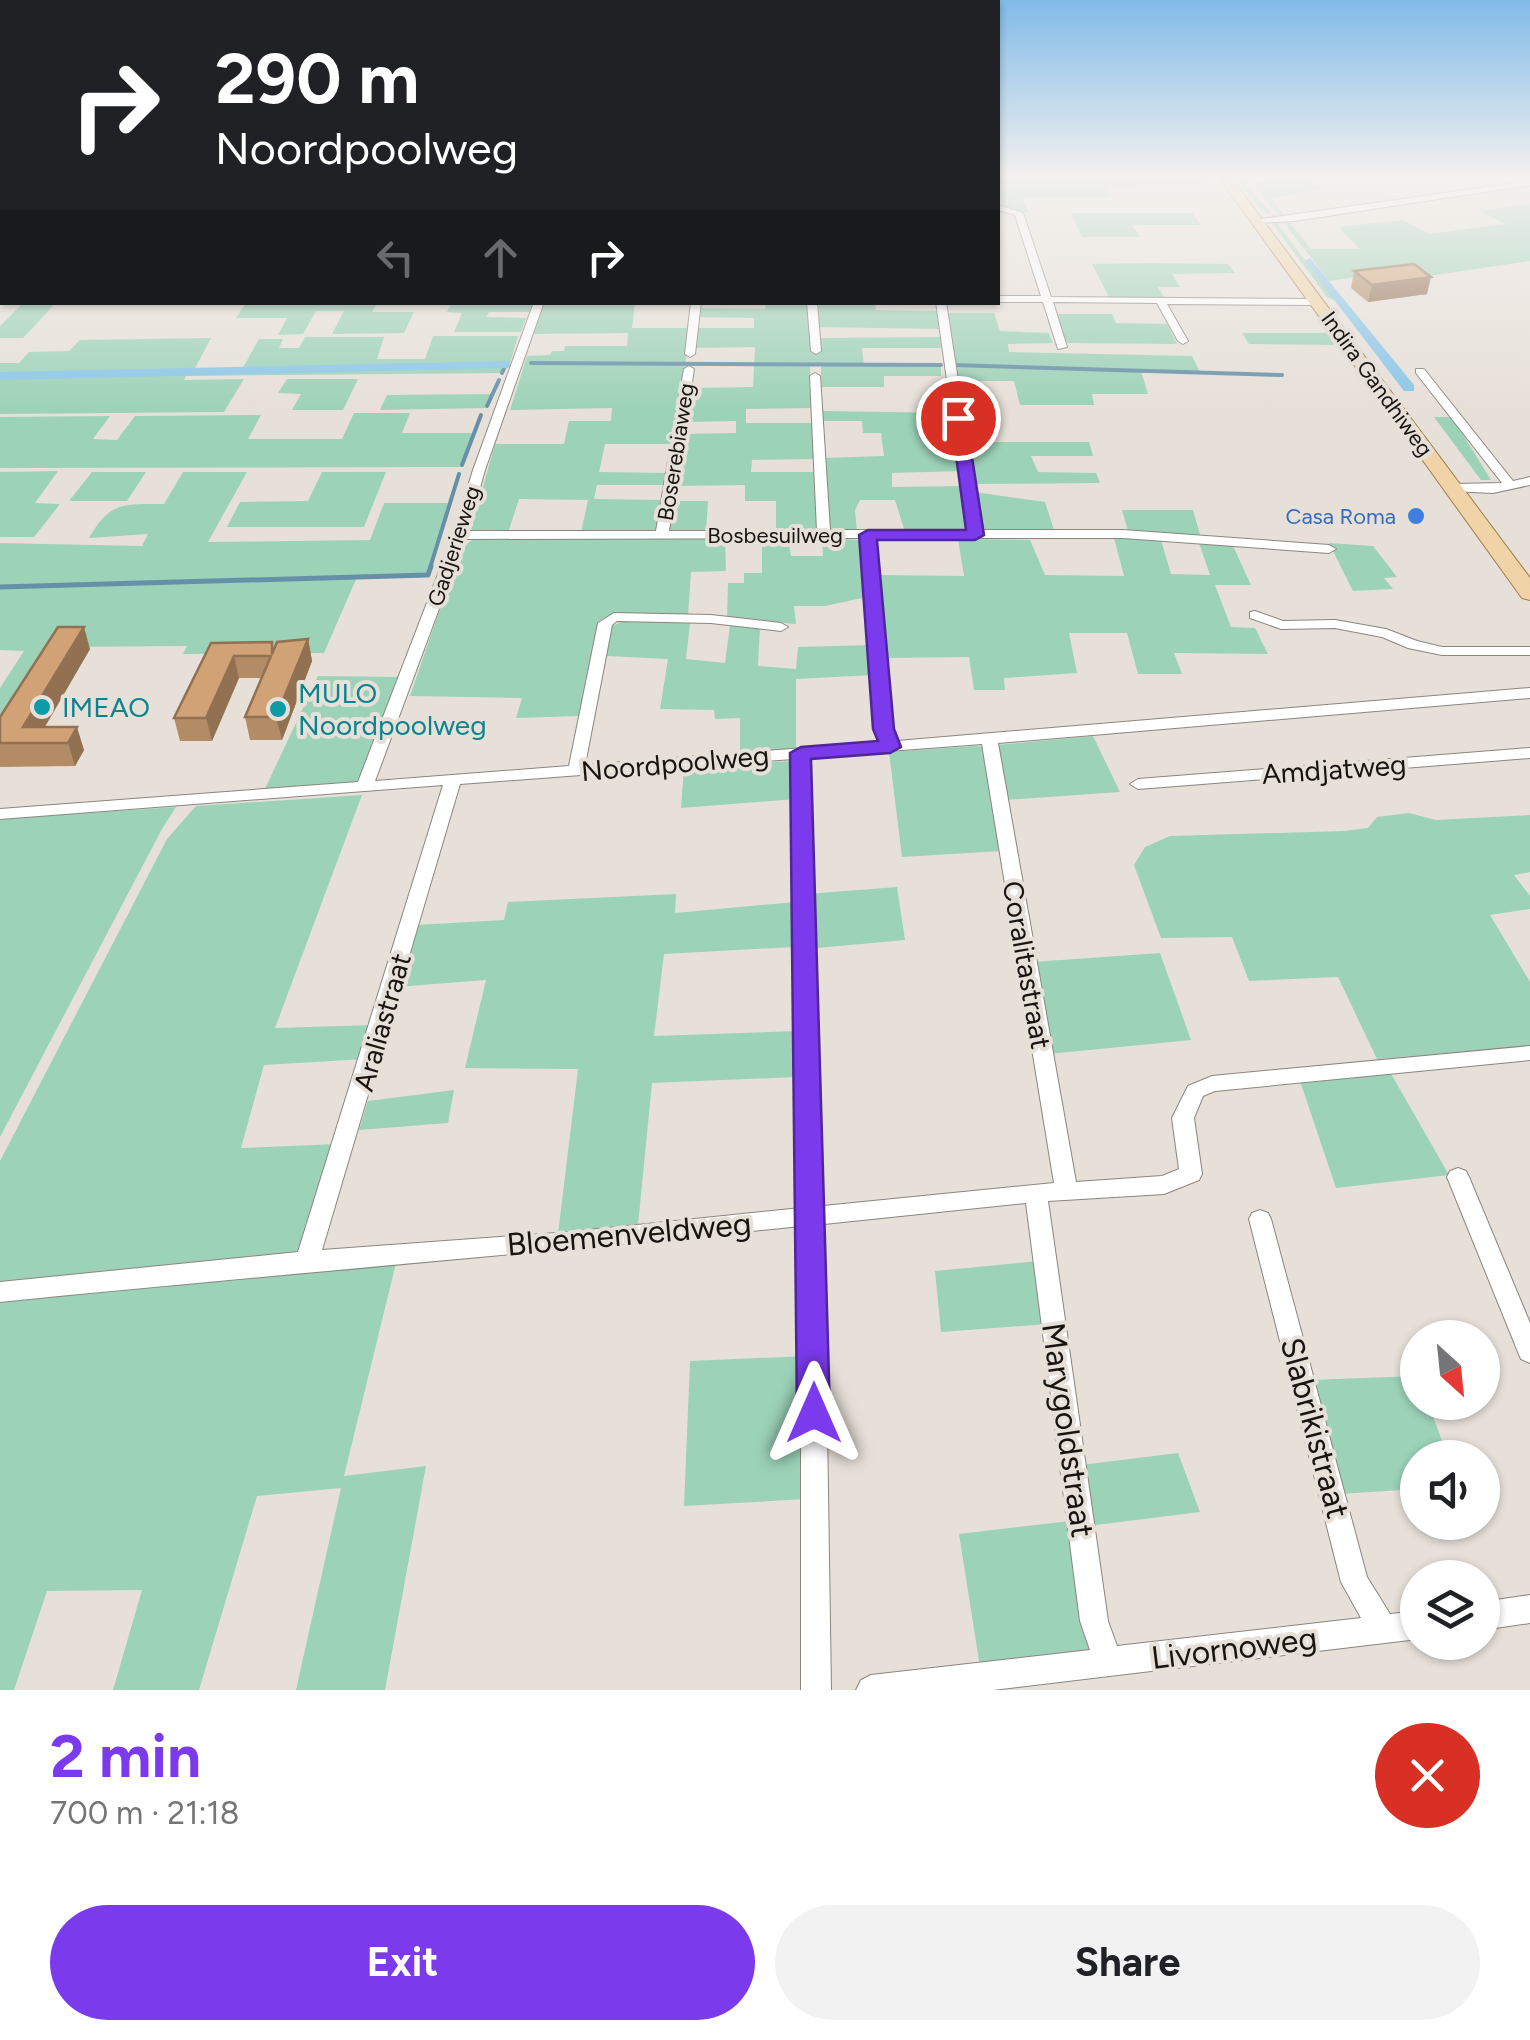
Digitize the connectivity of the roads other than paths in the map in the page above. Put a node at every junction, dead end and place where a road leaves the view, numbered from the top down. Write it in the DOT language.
graph roads {
  1 [pos="1032,255"];
  2 [pos="1283,255"];
  3 [pos="1000,299"];
  4 [pos="1047,300"];
  5 [pos="1162,301"];
  6 [pos="1317,302"];
  7 [pos="538,305"];
  8 [pos="696,305"];
  9 [pos="812,305"];
  10 [pos="941,305"];
  11 [pos="1184,341"];
  12 [pos="1062,347"];
  13 [pos="816,351"];
  14 [pos="1420,371"];
  15 [pos="815,376"];
  16 [pos="1530,482"];
  17 [pos="1510,486"];
  18 [pos="1461,488"];
  19 [pos="460,535"];
  20 [pos="662,535"];
  21 [pos="824,535"];
  22 [pos="868,535"];
  23 [pos="975,535"];
  24 [pos="1329,549"];
  25 [pos="1530,593"];
  26 [pos="1254,615"];
  27 [pos="780,627"];
  28 [pos="1530,651"];
  29 [pos="1530,694"];
  30 [pos="988,739"];
  31 [pos="890,747"];
  32 [pos="801,753"];
  33 [pos="1530,753"];
  34 [pos="576,771"];
  35 [pos="453,782"];
  36 [pos="1138,784"];
  37 [pos="364,788"];
  38 [pos="0,814"];
  39 [pos="1530,1053"];
  40 [pos="1458,1177"];
  41 [pos="1066,1191"];
  42 [pos="1036,1194"];
  43 [pos="809,1216"];
  44 [pos="1260,1220"];
  45 [pos="307,1261"];
  46 [pos="0,1292"];
  47 [pos="1530,1352"];
  48 [pos="1530,1609"];
  49 [pos="1500,1613"];
  50 [pos="1400,1628"];
  51 [pos="1384,1630"];
  52 [pos="1110,1664"];
  53 [pos="816,1690"];
  54 [pos="871,1690"];
  1 -- 4 [label="street"];
  2 -- 6 [label="main road, Indira Gandhiweg"];
  3 -- 4 [label="street"];
  4 -- 5 [label="street"];
  4 -- 12 [label="street"];
  5 -- 6 [label="street"];
  5 -- 11 [label="street"];
  6 -- 18 [label="main road, Indira Gandhiweg"];
  7 -- 19 [label="street, Gadjerieweg"];
  8 -- 20 [label="street, Boserebiaweg"];
  9 -- 13 [label="street"];
  10 -- 23 [label="street"];
  14 -- 17 [label="street"];
  15 -- 21 [label="street"];
  16 -- 17 [label="street"];
  17 -- 18 [label="street"];
  18 -- 25 [label="main road, Indira Gandhiweg"];
  19 -- 20 [label="street, Bosbesuilweg"];
  19 -- 37 [label="street, Gadjerieweg"];
  20 -- 21 [label="street, Bosbesuilweg"];
  21 -- 22 [label="street, Bosbesuilweg"];
  22 -- 23 [label="street, Bosbesuilweg"];
  22 -- 31 [label="street"];
  23 -- 24 [label="street, Bosbesuilweg"];
  26 -- 28 [label="street"];
  27 -- 34 [label="street"];
  29 -- 30 [label="street, Noordpoolweg"];
  30 -- 31 [label="street, Noordpoolweg"];
  30 -- 41 [label="street, Coralitastraat"];
  31 -- 32 [label="street, Noordpoolweg"];
  32 -- 34 [label="street, Noordpoolweg"];
  32 -- 43 [label="street"];
  33 -- 36 [label="street, Amdjatweg"];
  34 -- 35 [label="street, Noordpoolweg"];
  35 -- 37 [label="street, Noordpoolweg"];
  35 -- 45 [label="street, Araliastraat"];
  37 -- 38 [label="street, Noordpoolweg"];
  39 -- 41 [label="street, Bloemenveldweg"];
  40 -- 47 [label="street"];
  41 -- 42 [label="street, Bloemenveldweg"];
  42 -- 43 [label="street, Bloemenveldweg"];
  42 -- 52 [label="street, Marygoldstraat"];
  43 -- 45 [label="street, Bloemenveldweg"];
  43 -- 53 [label="street"];
  44 -- 51 [label="street, Slabrikistraat"];
  45 -- 46 [label="street, Bloemenveldweg"];
  48 -- 49 [label="street"];
  50 -- 51 [label="street, Livornoweg"];
  51 -- 52 [label="street, Livornoweg"];
  52 -- 54 [label="street, Livornoweg"];
}
